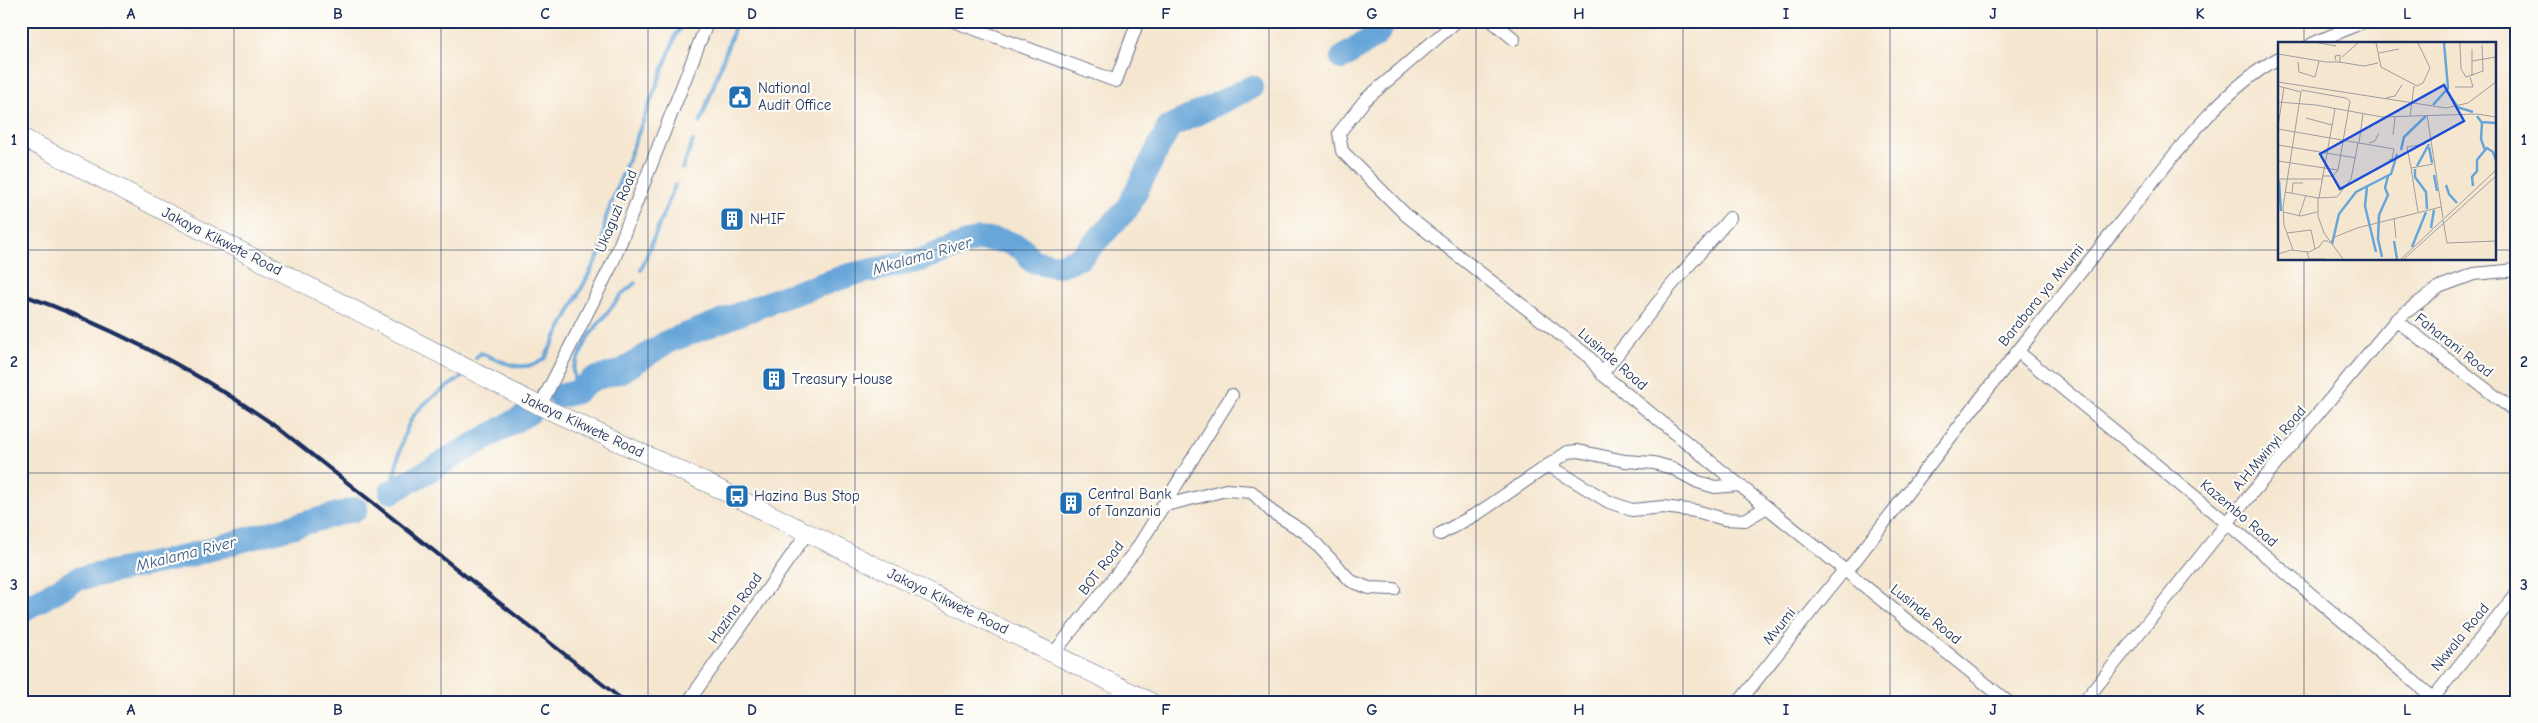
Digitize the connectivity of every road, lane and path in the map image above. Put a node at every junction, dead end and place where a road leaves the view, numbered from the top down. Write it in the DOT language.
graph roads {
  1 [pos="708,21"];
  2 [pos="953,21"];
  3 [pos="1138,21"];
  4 [pos="1457,21"];
  5 [pos="1492,21"];
  6 [pos="2366,21"];
  7 [pos="1514,39"];
  8 [pos="2317,42"];
  9 [pos="2278,59"];
  10 [pos="21,137"];
  11 [pos="1730,218"];
  12 [pos="2517,270"];
  13 [pos="2396,320"];
  14 [pos="2017,351"];
  15 [pos="1602,374"];
  16 [pos="1232,395"];
  17 [pos="540,406"];
  18 [pos="2517,413"];
  19 [pos="1548,465"];
  20 [pos="1740,485"];
  21 [pos="1162,506"];
  22 [pos="1767,507"];
  23 [pos="2227,524"];
  24 [pos="808,532"];
  25 [pos="1440,534"];
  26 [pos="1846,571"];
  27 [pos="1394,590"];
  28 [pos="2517,593"];
  29 [pos="1053,654"];
  30 [pos="2434,700"];
  31 [pos="688,702"];
  32 [pos="1151,702"];
  33 [pos="1738,702"];
  34 [pos="2008,702"];
  35 [pos="2084,702"];
  1 -- 17 [label="street, Ukaguzi Road"];
  2 -- 3 [label="street"];
  4 -- 15 [label="street, Lusinde Road"];
  5 -- 7 [label="street"];
  6 -- 8 [label="street"];
  9 -- 14 [label="street, Barabara ya Mvumi"];
  10 -- 17 [label="main road, Jakaya Kikwete Road"];
  11 -- 15 [label="street"];
  12 -- 13 [label="street, A.H.Mwinyi Road"];
  13 -- 18 [label="street, Faharani Road"];
  13 -- 23 [label="street, A.H.Mwinyi Road"];
  14 -- 23 [label="street, Kazembo Road"];
  14 -- 26 [label="street, Barabara ya Mvumi"];
  15 -- 20 [label="street, Lusinde Road"];
  16 -- 21 [label="street, BOT Road"];
  17 -- 24 [label="main road, Jakaya Kikwete Road"];
  19 -- 20 [label="street"];
  19 -- 22 [label="street"];
  19 -- 25 [label="street"];
  20 -- 22 [label="street, Lusinde Road"];
  21 -- 27 [label="street"];
  21 -- 29 [label="street, BOT Road"];
  22 -- 26 [label="street, Lusinde Road"];
  23 -- 30 [label="street, Kazembo Road"];
  23 -- 35 [label="street, A.H.Mwinyi Road"];
  24 -- 29 [label="main road, Jakaya Kikwete Road"];
  24 -- 31 [label="street, Hazina Road"];
  26 -- 33 [label="street, Mvumi"];
  26 -- 34 [label="street, Lusinde Road"];
  28 -- 30 [label="street, Nkwala Road"];
  29 -- 32 [label="main road, Jakaya Kikwete Road"];
}
